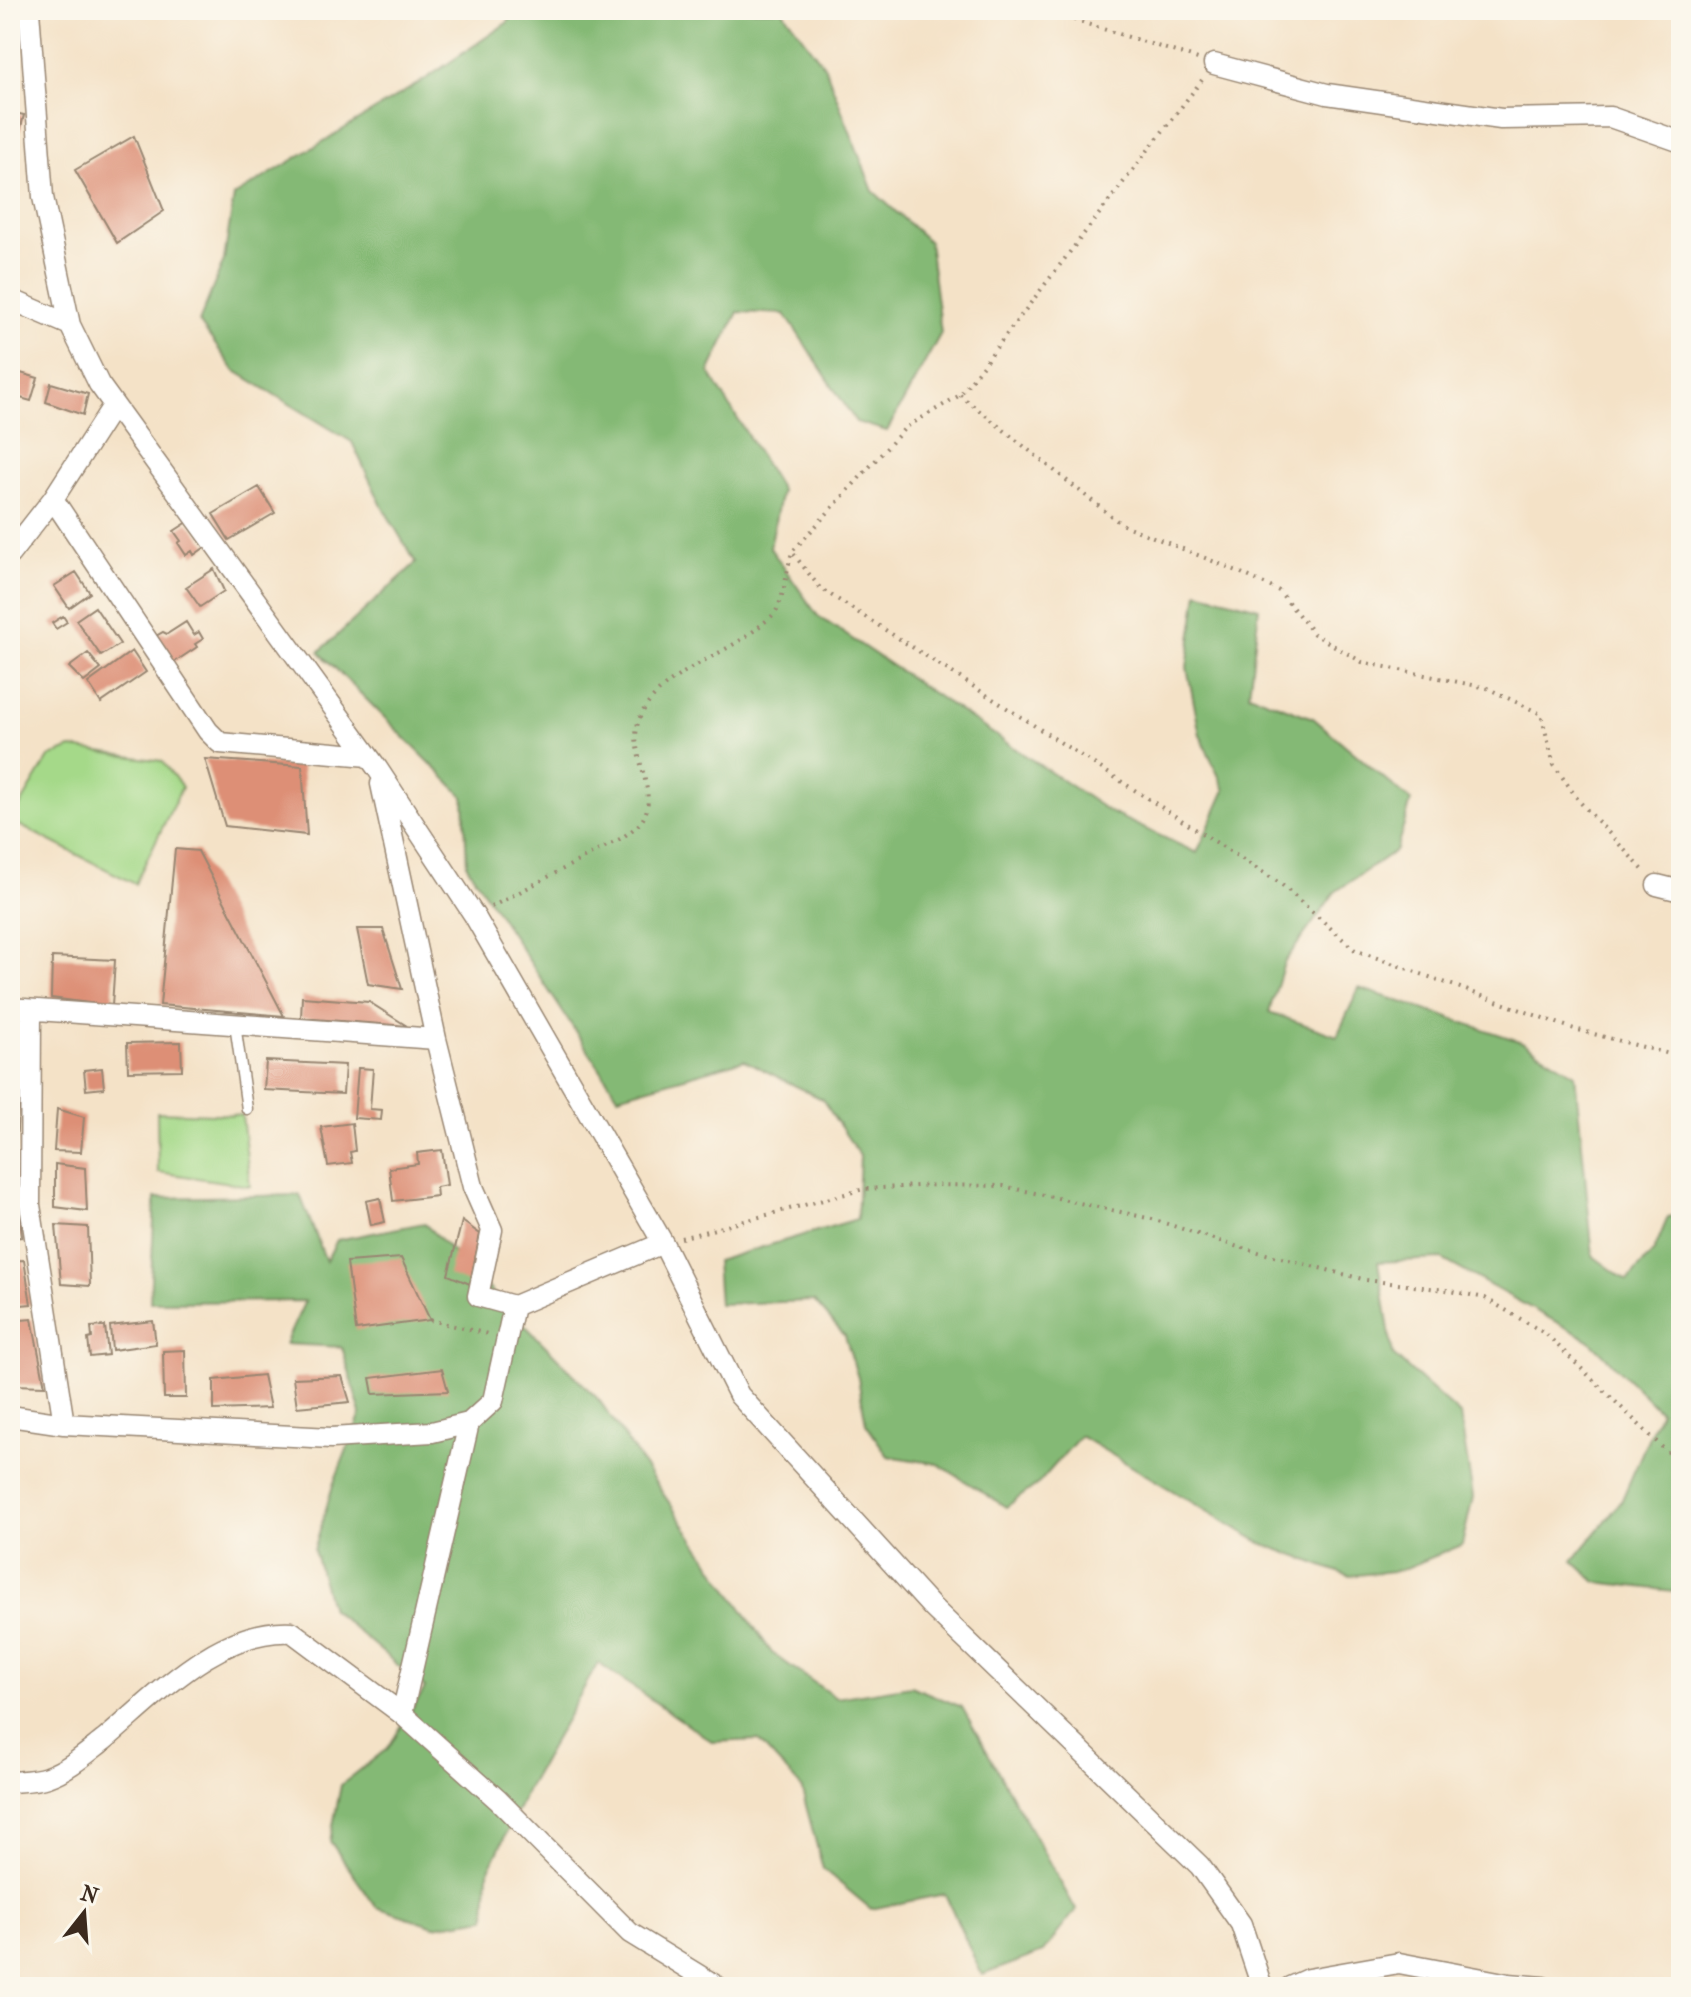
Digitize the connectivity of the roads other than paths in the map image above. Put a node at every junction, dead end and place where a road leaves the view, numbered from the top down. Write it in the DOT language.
graph roads {
  1 [pos="29,10"];
  2 [pos="1214,64"];
  3 [pos="1681,142"];
  4 [pos="10,299"];
  5 [pos="70,325"];
  6 [pos="113,406"];
  7 [pos="53,499"];
  8 [pos="10,554"];
  9 [pos="372,762"];
  10 [pos="1657,885"];
  11 [pos="1681,891"];
  12 [pos="20,1009"];
  13 [pos="235,1024"];
  14 [pos="436,1039"];
  15 [pos="247,1109"];
  16 [pos="663,1243"];
  17 [pos="514,1306"];
  18 [pos="10,1416"];
  19 [pos="469,1423"];
  20 [pos="64,1424"];
  21 [pos="402,1714"];
  22 [pos="10,1782"];
  23 [pos="718,1987"];
  24 [pos="1262,1987"];
  25 [pos="1290,1987"];
  26 [pos="1543,1987"];
  1 -- 5 [label="street"];
  2 -- 3 [label="street"];
  4 -- 5 [label="street"];
  5 -- 6 [label="street"];
  6 -- 7 [label="street"];
  6 -- 9 [label="street"];
  7 -- 8 [label="street"];
  7 -- 9 [label="street"];
  9 -- 14 [label="street"];
  9 -- 16 [label="street"];
  10 -- 11 [label="street"];
  12 -- 13 [label="street"];
  12 -- 20 [label="street"];
  13 -- 14 [label="street"];
  13 -- 15 [label="lane"];
  14 -- 17 [label="street"];
  16 -- 17 [label="street"];
  16 -- 24 [label="street"];
  17 -- 19 [label="street"];
  18 -- 20 [label="street"];
  19 -- 20 [label="street"];
  19 -- 21 [label="street"];
  21 -- 22 [label="street"];
  21 -- 23 [label="street"];
  25 -- 26 [label="street"];
}
